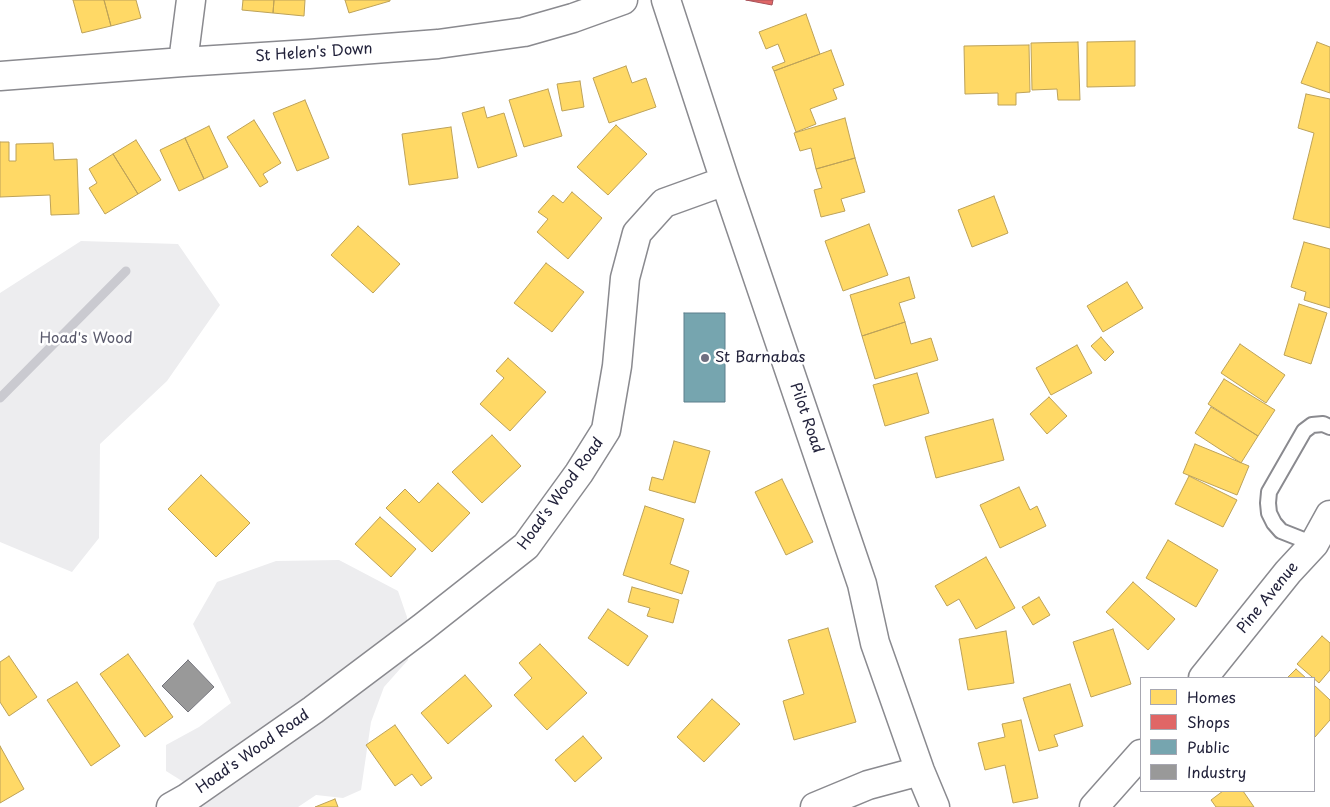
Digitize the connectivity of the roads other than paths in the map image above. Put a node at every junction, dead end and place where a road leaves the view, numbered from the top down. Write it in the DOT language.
graph roads {
  1 [pos="191,0"];
  2 [pos="623,0"];
  3 [pos="666,0"];
  4 [pos="183,62"];
  5 [pos="0,76"];
  6 [pos="725,181"];
  7 [pos="1330,427"];
  8 [pos="1330,515"];
  9 [pos="1314,544"];
  10 [pos="1204,677"];
  11 [pos="1140,755"];
  12 [pos="920,771"];
  13 [pos="171,807"];
  14 [pos="815,807"];
  15 [pos="935,807"];
  16 [pos="1094,807"];
  1 -- 4 [label="street"];
  2 -- 4 [label="street, St Helen's Down"];
  3 -- 6 [label="street, Pilot Road"];
  4 -- 5 [label="street, St Helen's Down"];
  6 -- 12 [label="street, Pilot Road"];
  6 -- 13 [label="street, Hoad's Wood Road"];
  7 -- 9 [label="lane"];
  8 -- 9 [label="street, Pine Avenue"];
  9 -- 10 [label="street, Pine Avenue"];
  11 -- 16 [label="street"];
  12 -- 14 [label="street"];
  12 -- 15 [label="street, Pilot Road"];
}
